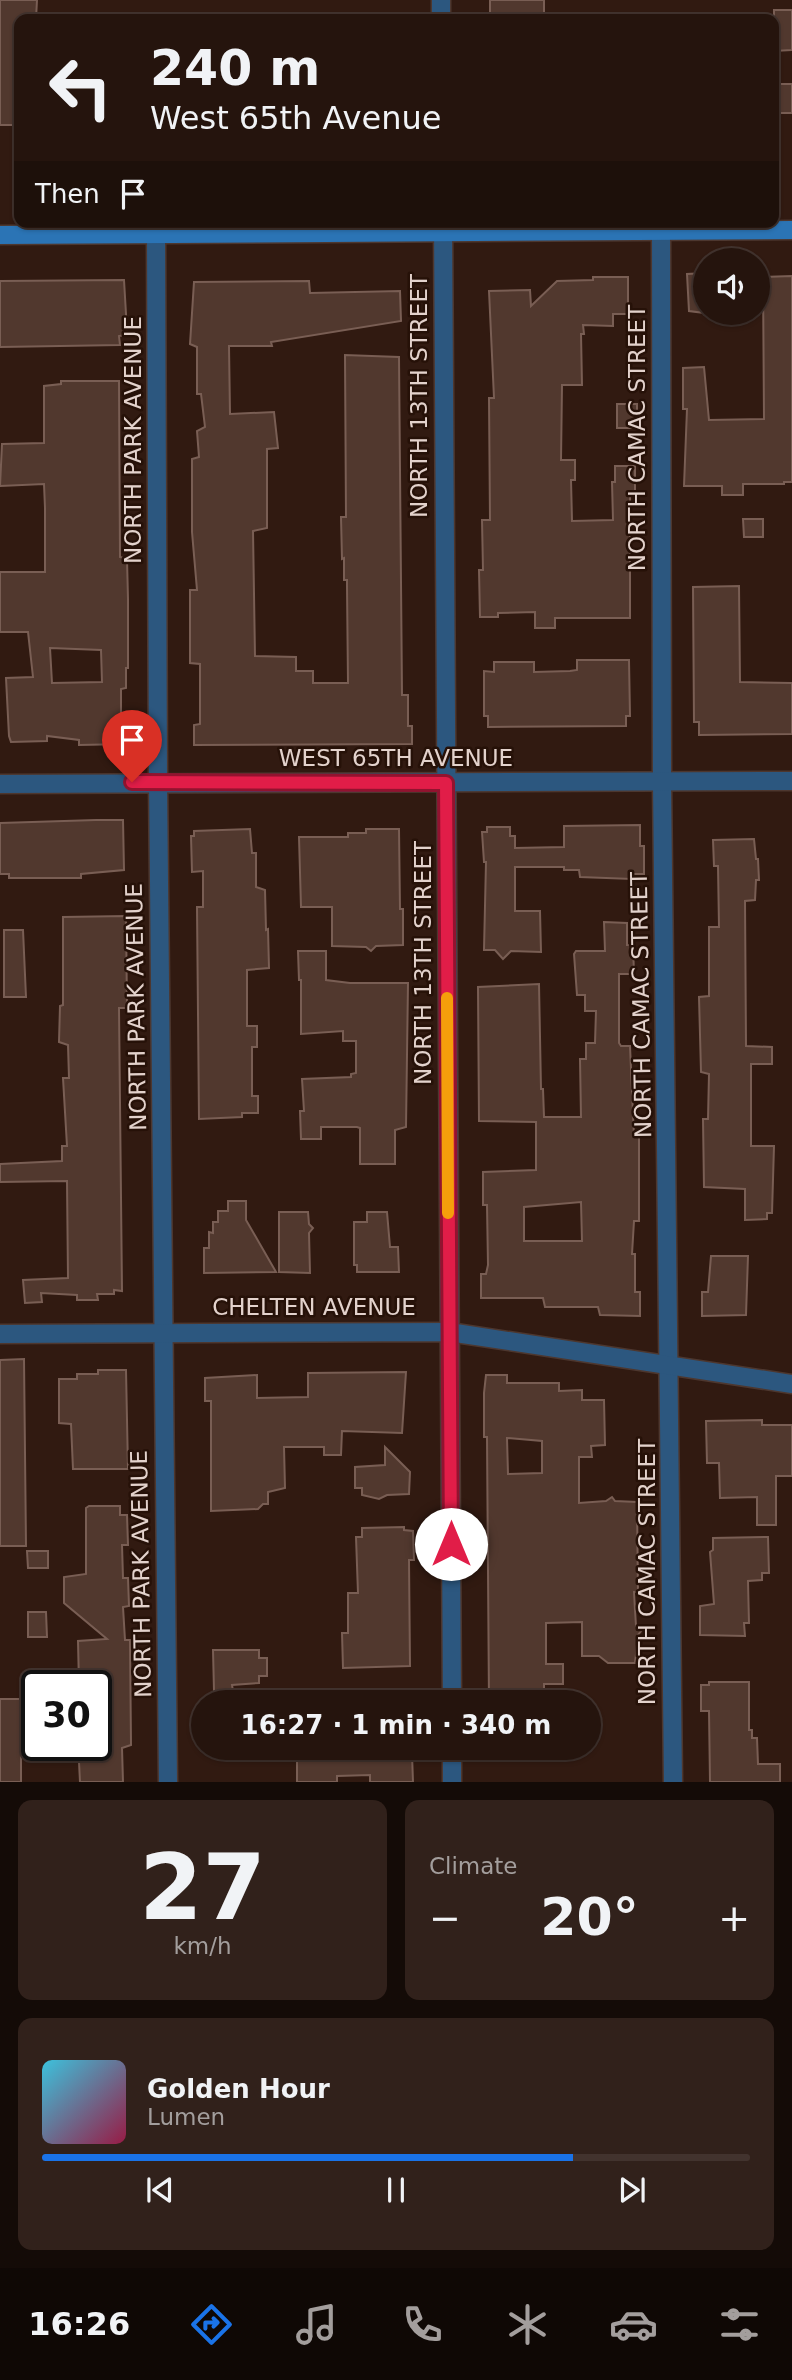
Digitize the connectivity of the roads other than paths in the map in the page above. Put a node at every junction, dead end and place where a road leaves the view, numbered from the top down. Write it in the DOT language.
graph roads {
  1 [pos="386,228"];
  2 [pos="443,228"];
  3 [pos="661,228"];
  4 [pos="792,230"];
  5 [pos="156,232"];
  6 [pos="0,235"];
  7 [pos="792,781"];
  8 [pos="158,782"];
  9 [pos="446,783"];
  10 [pos="662,783"];
  11 [pos="0,784"];
  12 [pos="163,1332"];
  13 [pos="449,1332"];
  14 [pos="0,1334"];
  15 [pos="670,1365"];
  16 [pos="792,1384"];
  17 [pos="452,1690"];
  18 [pos="452,1760"];
  19 [pos="168,1782"];
  20 [pos="453,1782"];
  21 [pos="673,1782"];
  1 -- 5 [label="street"];
  2 -- 9 [label="street, NORTH 13TH STREET"];
  3 -- 4 [label="street"];
  3 -- 10 [label="street, NORTH CAMAC STREET"];
  5 -- 6 [label="street"];
  5 -- 8 [label="street, NORTH PARK AVENUE"];
  7 -- 10 [label="street, WEST 65TH AVENUE"];
  8 -- 9 [label="street, WEST 65TH AVENUE"];
  8 -- 11 [label="street, WEST 65TH AVENUE"];
  8 -- 12 [label="street, NORTH PARK AVENUE"];
  9 -- 10 [label="street, WEST 65TH AVENUE"];
  9 -- 13 [label="street, NORTH 13TH STREET"];
  10 -- 15 [label="street, NORTH CAMAC STREET"];
  12 -- 13 [label="street, CHELTEN AVENUE"];
  12 -- 14 [label="street, CHELTEN AVENUE"];
  12 -- 19 [label="street, NORTH PARK AVENUE"];
  13 -- 15 [label="street, CHELTEN AVENUE"];
  13 -- 17 [label="street, NORTH 13TH STREET"];
  15 -- 16 [label="street, CHELTEN AVENUE"];
  15 -- 21 [label="street, NORTH CAMAC STREET"];
  18 -- 20 [label="street"];
}
